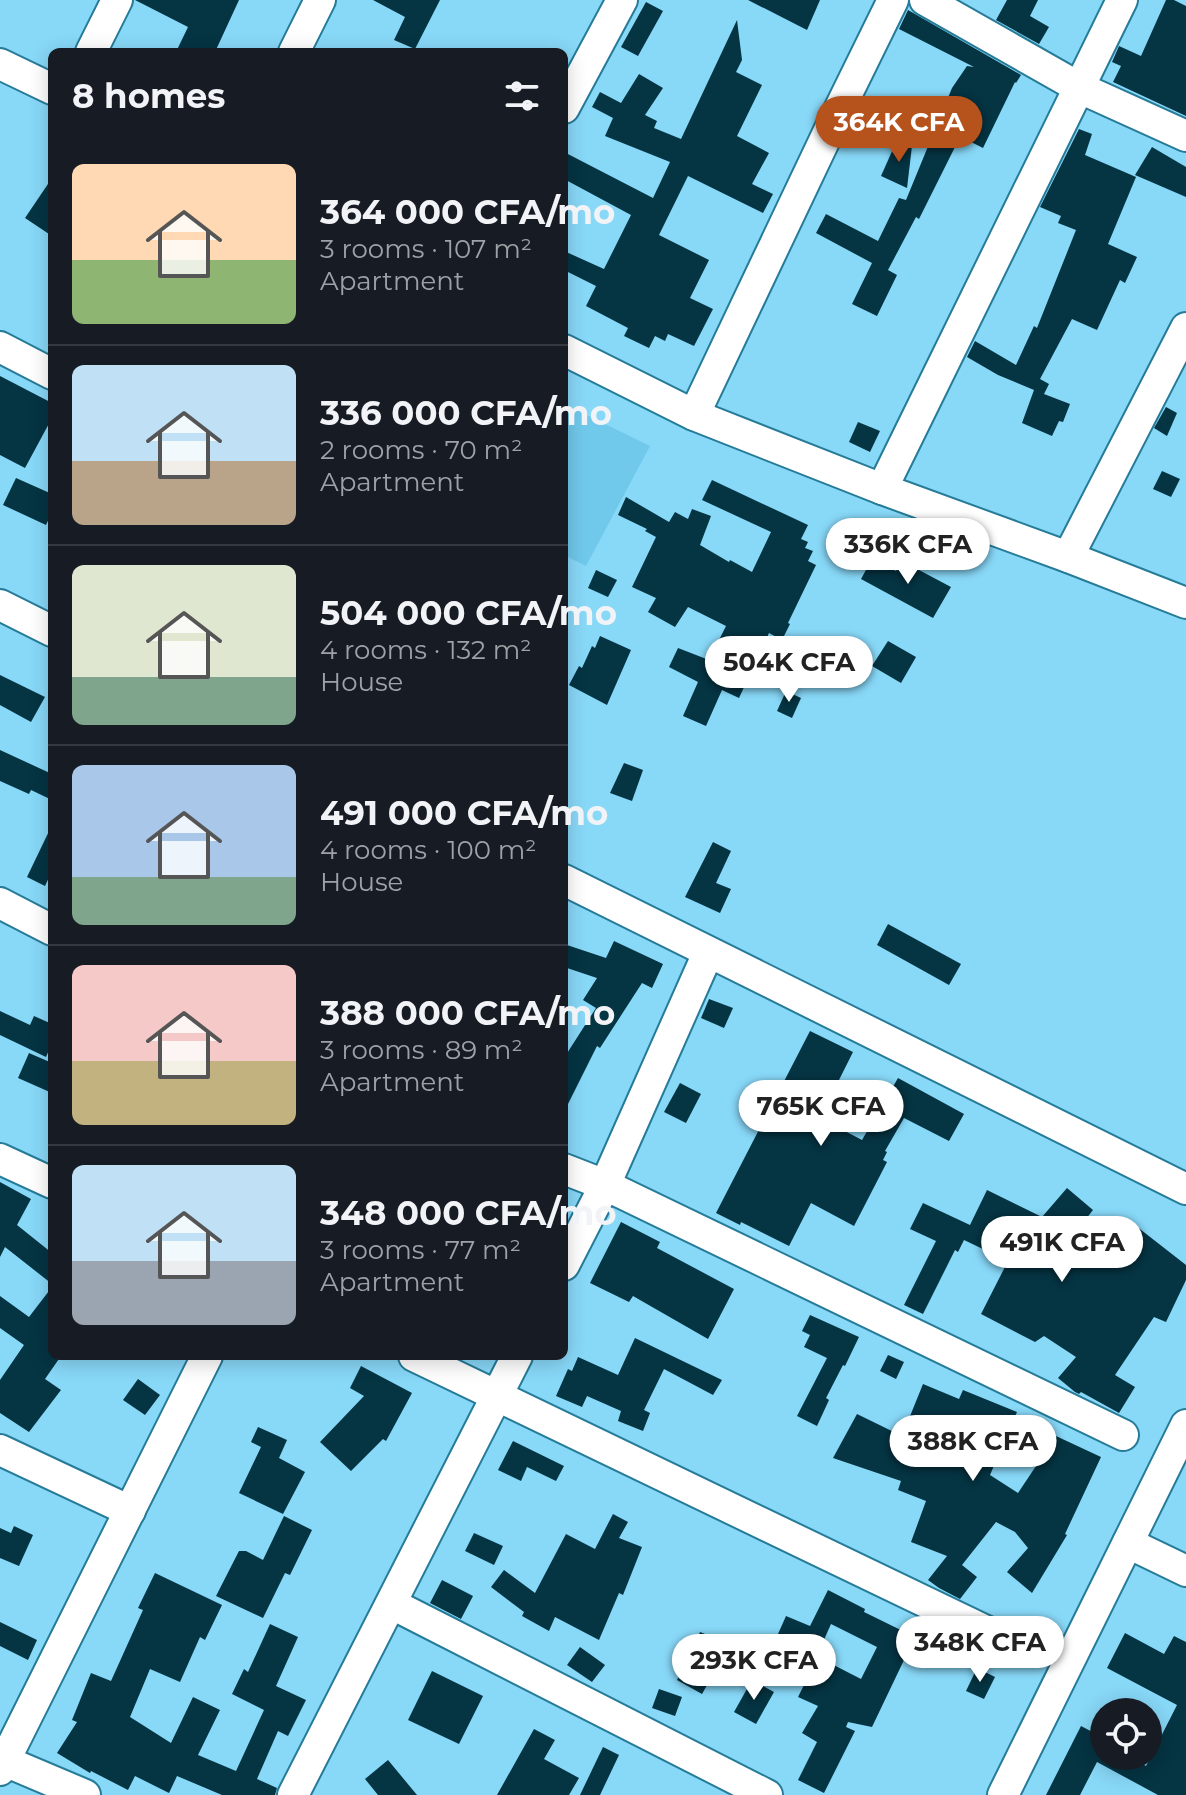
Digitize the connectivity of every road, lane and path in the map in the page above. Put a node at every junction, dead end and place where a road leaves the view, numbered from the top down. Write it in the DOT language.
graph roads {
  1 [pos="117,0"];
  2 [pos="320,0"];
  3 [pos="622,0"];
  4 [pos="893,0"];
  5 [pos="925,0"];
  6 [pos="1122,0"];
  7 [pos="93,48"];
  8 [pos="296,48"];
  9 [pos="0,64"];
  10 [pos="48,87"];
  11 [pos="1080,88"];
  12 [pos="568,101"];
  13 [pos="1186,136"];
  14 [pos="1186,328"];
  15 [pos="0,347"];
  16 [pos="568,352"];
  17 [pos="48,372"];
  18 [pos="694,415"];
  19 [pos="882,489"];
  20 [pos="1068,557"];
  21 [pos="1186,603"];
  22 [pos="0,605"];
  23 [pos="48,629"];
  24 [pos="568,882"];
  25 [pos="0,903"];
  26 [pos="48,928"];
  27 [pos="708,953"];
  28 [pos="0,1159"];
  29 [pos="568,1171"];
  30 [pos="48,1181"];
  31 [pos="605,1185"];
  32 [pos="1186,1189"];
  33 [pos="568,1257"];
  34 [pos="205,1360"];
  35 [pos="422,1360"];
  36 [pos="515,1360"];
  37 [pos="496,1397"];
  38 [pos="1186,1425"];
  39 [pos="1123,1435"];
  40 [pos="0,1450"];
  41 [pos="130,1511"];
  42 [pos="1128,1543"];
  43 [pos="1186,1571"];
  44 [pos="392,1604"];
  45 [pos="1015,1645"];
  46 [pos="1,1763"];
  47 [pos="85,1795"];
  48 [pos="293,1795"];
  49 [pos="767,1795"];
  50 [pos="1003,1795"];
  1 -- 7 [label="street"];
  2 -- 8 [label="street"];
  3 -- 12 [label="street"];
  4 -- 18 [label="street"];
  5 -- 11 [label="street"];
  6 -- 11 [label="street"];
  9 -- 10 [label="street"];
  11 -- 13 [label="street"];
  11 -- 19 [label="street"];
  14 -- 20 [label="street"];
  15 -- 17 [label="street"];
  16 -- 18 [label="street"];
  18 -- 19 [label="street"];
  19 -- 20 [label="street"];
  20 -- 21 [label="street"];
  22 -- 23 [label="street"];
  24 -- 27 [label="street"];
  25 -- 26 [label="street"];
  27 -- 31 [label="street"];
  27 -- 32 [label="street"];
  28 -- 30 [label="street"];
  29 -- 31 [label="street"];
  31 -- 33 [label="street"];
  31 -- 39 [label="street"];
  34 -- 41 [label="street"];
  35 -- 37 [label="street"];
  36 -- 37 [label="street"];
  37 -- 44 [label="street"];
  37 -- 45 [label="street"];
  38 -- 42 [label="street"];
  40 -- 41 [label="street"];
  41 -- 46 [label="street"];
  42 -- 43 [label="street"];
  42 -- 50 [label="street"];
  44 -- 48 [label="street"];
  44 -- 49 [label="street"];
  46 -- 47 [label="street"];
}
